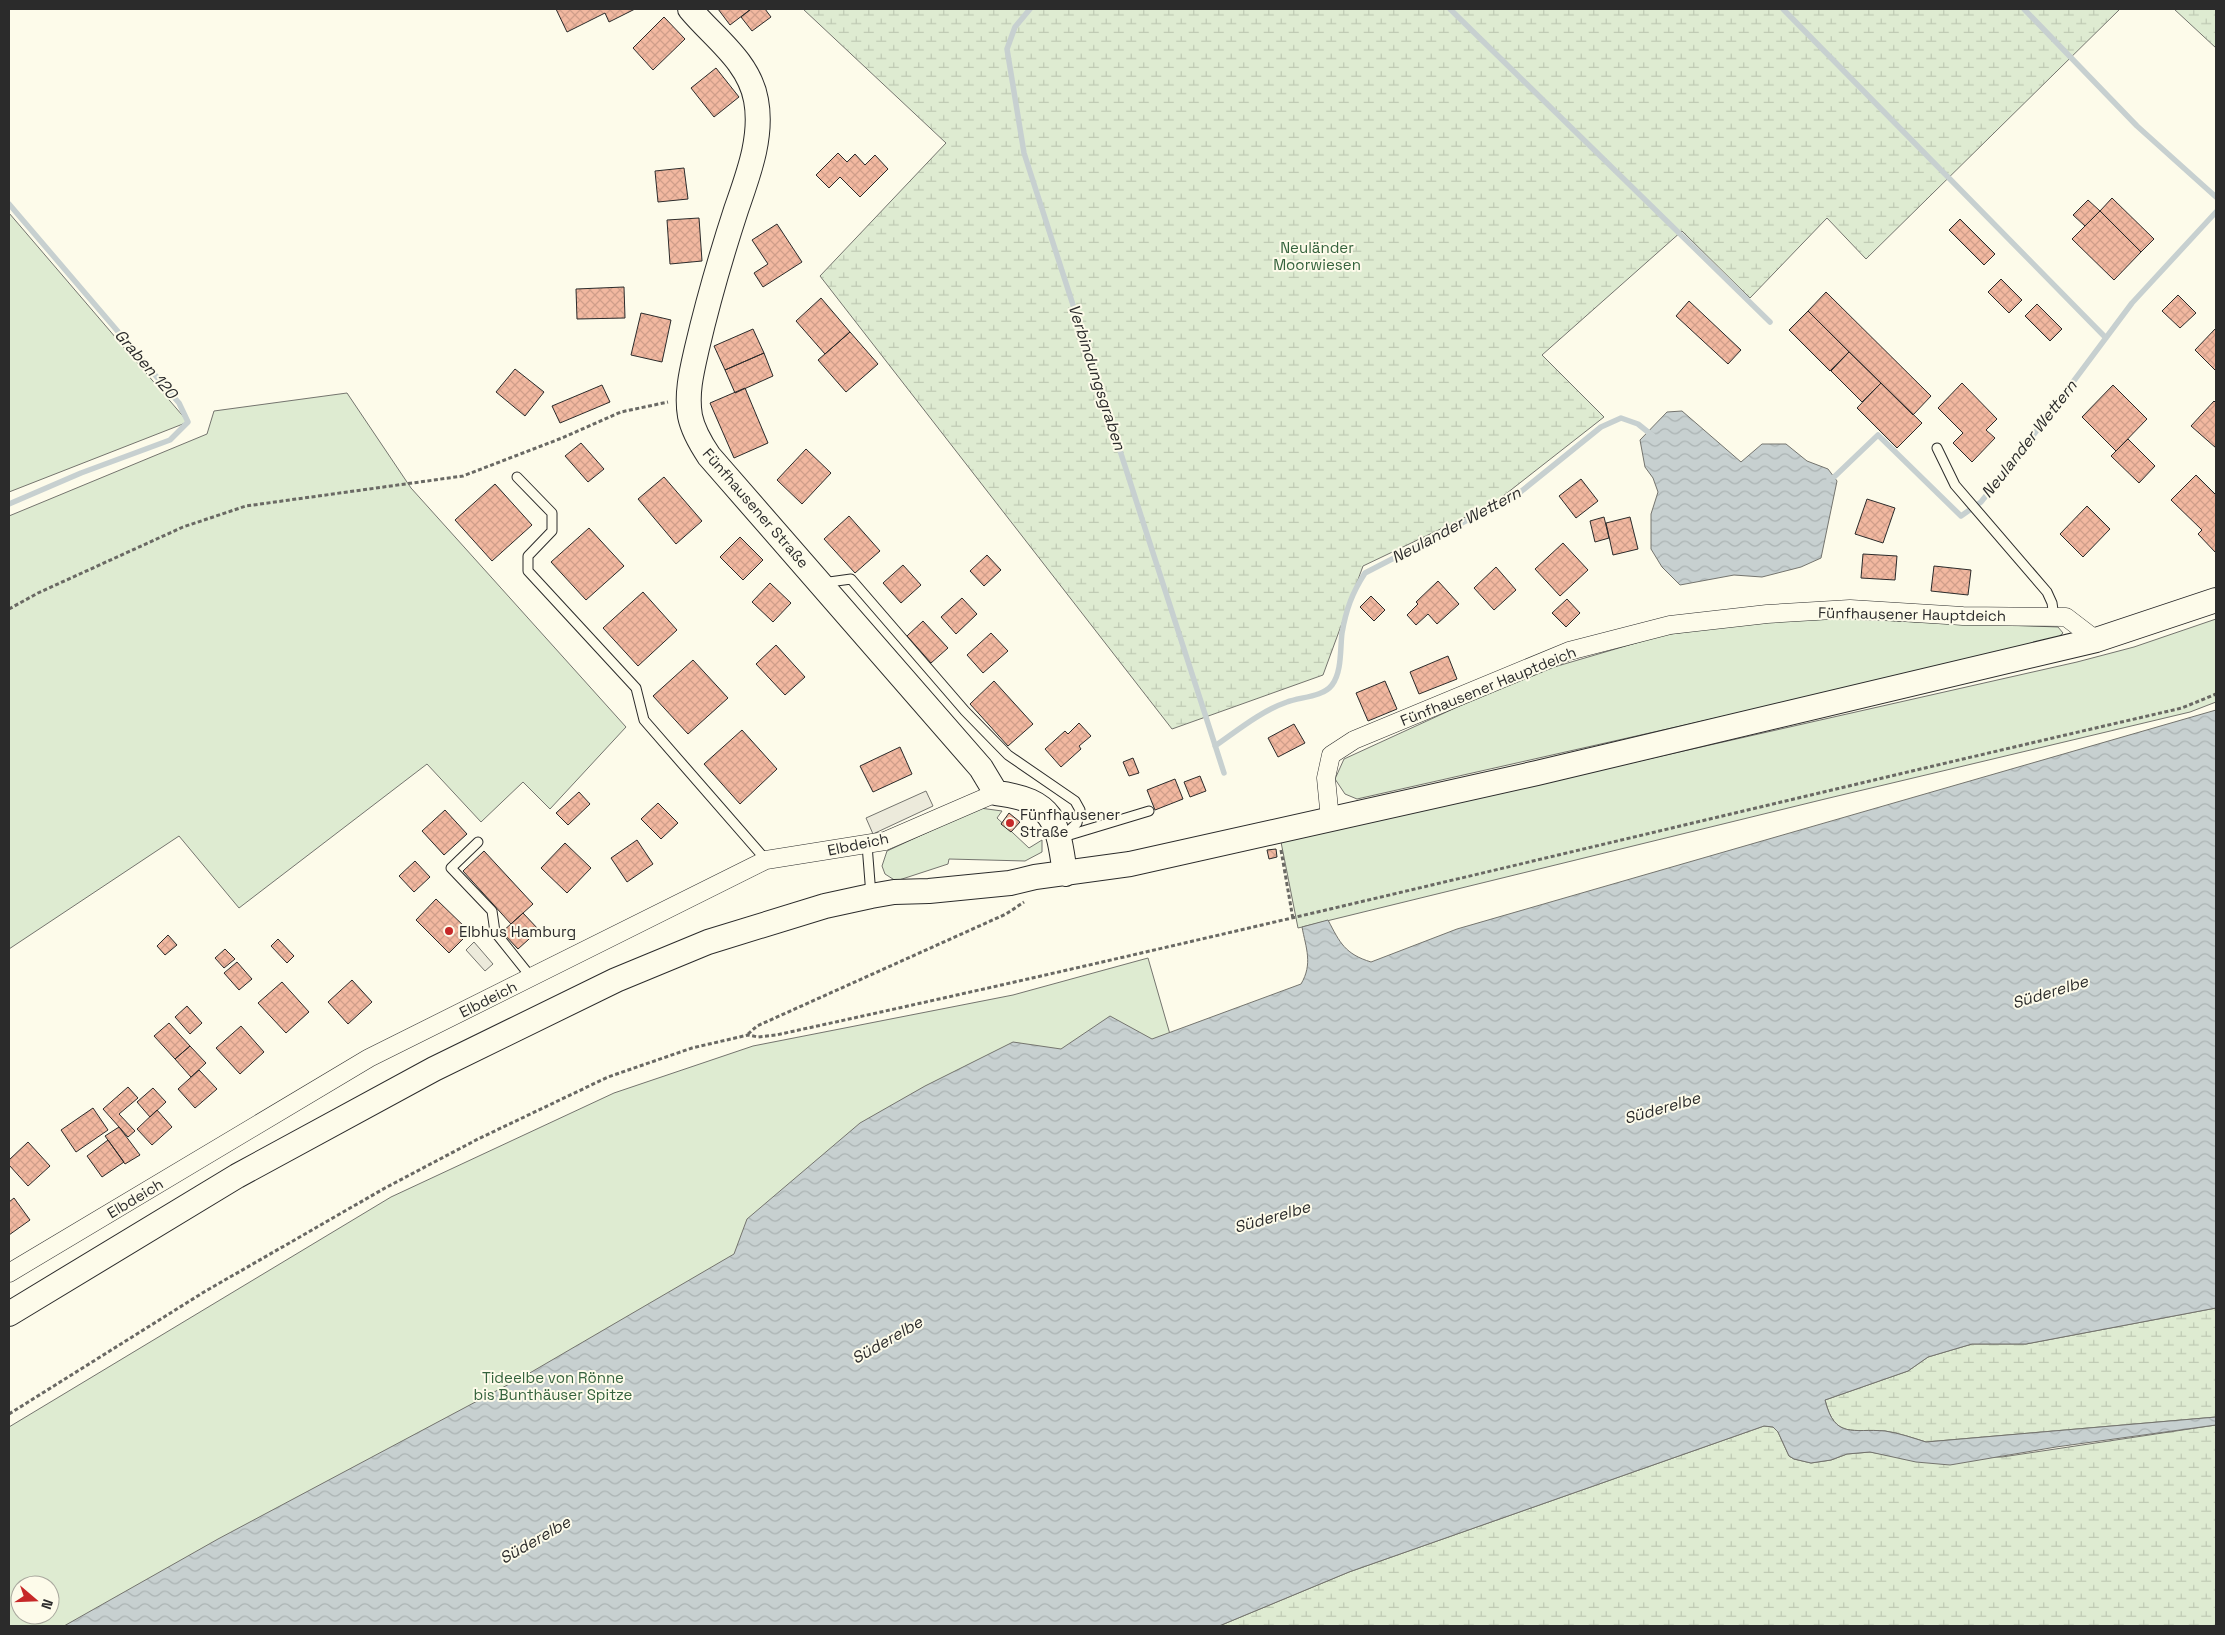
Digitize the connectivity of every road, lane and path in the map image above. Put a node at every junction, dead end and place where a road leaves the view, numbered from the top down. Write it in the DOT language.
graph roads {
  1 [pos="690,9"];
  2 [pos="688,402"];
  3 [pos="1938,448"];
  4 [pos="517,477"];
  5 [pos="820,583"];
  6 [pos="2216,600"];
  7 [pos="9,609"];
  8 [pos="2054,617"];
  9 [pos="2096,640"];
  10 [pos="2216,694"];
  11 [pos="996,793"];
  12 [pos="1149,811"];
  13 [pos="1330,819"];
  14 [pos="1060,838"];
  15 [pos="478,842"];
  16 [pos="867,845"];
  17 [pos="1281,852"];
  18 [pos="766,860"];
  19 [pos="1065,874"];
  20 [pos="1031,888"];
  21 [pos="883,894"];
  22 [pos="1293,919"];
  23 [pos="531,978"];
  24 [pos="748,1035"];
  25 [pos="9,1274"];
  26 [pos="9,1314"];
  27 [pos="9,1414"];
  1 -- 2 [label="street, Fünfhausener Straße"];
  2 -- 5 [label="street, Fünfhausener Straße"];
  2 -- 7 [label="path"];
  3 -- 8 [label="lane"];
  4 -- 18 [label="lane"];
  5 -- 11 [label="street, Fünfhausener Straße"];
  5 -- 14 [label="lane"];
  6 -- 9 [label="street"];
  8 -- 9 [label="street, Fünfhausener Hauptdeich"];
  8 -- 13 [label="street, Fünfhausener Hauptdeich"];
  9 -- 13 [label="street"];
  10 -- 22 [label="path"];
  11 -- 14 [label="street"];
  11 -- 16 [label="street, Elbdeich"];
  12 -- 14 [label="lane"];
  13 -- 19 [label="street"];
  14 -- 19 [label="street"];
  15 -- 23 [label="lane"];
  16 -- 18 [label="street, Elbdeich"];
  16 -- 21 [label="lane"];
  17 -- 22 [label="path"];
  18 -- 23 [label="street, Elbdeich"];
  19 -- 20 [label="street"];
  20 -- 21 [label="street"];
  20 -- 24 [label="path"];
  21 -- 26 [label="street"];
  22 -- 24 [label="path"];
  23 -- 25 [label="street, Elbdeich"];
  24 -- 27 [label="path"];
}
